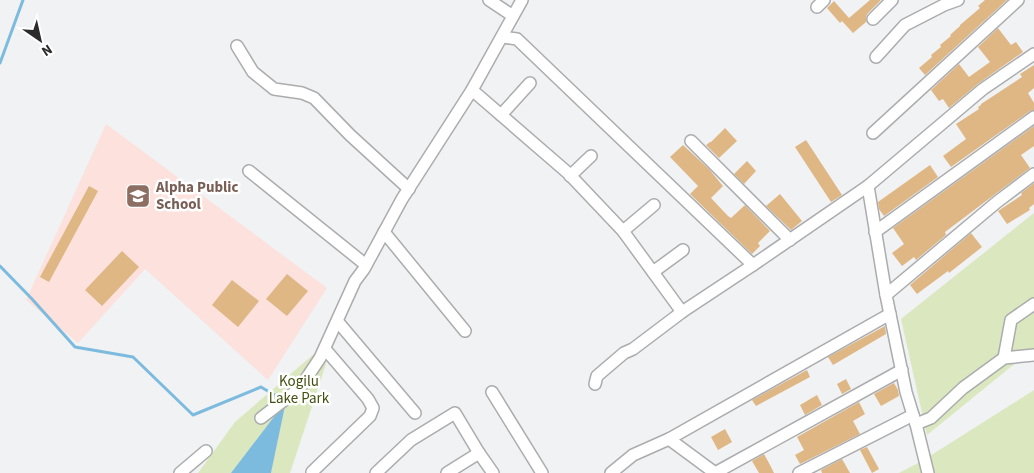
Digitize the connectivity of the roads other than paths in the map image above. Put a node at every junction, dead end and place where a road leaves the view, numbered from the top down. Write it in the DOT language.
graph roads {
  1 [pos="489,0"];
  2 [pos="522,0"];
  3 [pos="892,0"];
  4 [pos="958,0"];
  5 [pos="1018,0"];
  6 [pos="513,16"];
  7 [pos="874,19"];
  8 [pos="502,36"];
  9 [pos="237,46"];
  10 [pos="1034,54"];
  11 [pos="876,57"];
  12 [pos="530,83"];
  13 [pos="472,90"];
  14 [pos="501,116"];
  15 [pos="1034,117"];
  16 [pos="873,133"];
  17 [pos="691,141"];
  18 [pos="591,156"];
  19 [pos="249,171"];
  20 [pos="1034,174"];
  21 [pos="570,176"];
  22 [pos="868,186"];
  23 [pos="409,189"];
  24 [pos="654,205"];
  25 [pos="623,231"];
  26 [pos="384,232"];
  27 [pos="875,232"];
  28 [pos="790,240"];
  29 [pos="683,250"];
  30 [pos="366,265"];
  31 [pos="753,265"];
  32 [pos="654,272"];
  33 [pos="886,295"];
  34 [pos="1034,304"];
  35 [pos="682,312"];
  36 [pos="890,314"];
  37 [pos="338,322"];
  38 [pos="465,331"];
  39 [pos="324,349"];
  40 [pos="1034,355"];
  41 [pos="1004,358"];
  42 [pos="902,370"];
  43 [pos="595,384"];
  44 [pos="492,392"];
  45 [pos="415,413"];
  46 [pos="261,418"];
  47 [pos="914,419"];
  48 [pos="669,439"];
  49 [pos="206,451"];
  50 [pos="480,453"];
  51 [pos="312,472"];
  52 [pos="180,473"];
  53 [pos="376,473"];
  54 [pos="447,473"];
  55 [pos="493,473"];
  56 [pos="542,473"];
  57 [pos="610,473"];
  58 [pos="715,473"];
  59 [pos="799,473"];
  60 [pos="928,473"];
  1 -- 6 [label="street"];
  2 -- 6 [label="street"];
  3 -- 7 [label="street"];
  4 -- 11 [label="street"];
  5 -- 16 [label="street"];
  6 -- 8 [label="street"];
  8 -- 13 [label="street"];
  8 -- 31 [label="street"];
  9 -- 23 [label="street"];
  10 -- 22 [label="street"];
  12 -- 14 [label="street"];
  13 -- 14 [label="street"];
  13 -- 23 [label="street"];
  14 -- 21 [label="street"];
  15 -- 27 [label="street"];
  17 -- 28 [label="street"];
  18 -- 21 [label="street"];
  19 -- 30 [label="street"];
  20 -- 33 [label="street"];
  21 -- 25 [label="street"];
  22 -- 27 [label="street"];
  22 -- 28 [label="street"];
  23 -- 26 [label="street"];
  24 -- 25 [label="street"];
  25 -- 32 [label="street"];
  26 -- 30 [label="street"];
  26 -- 38 [label="street"];
  27 -- 33 [label="street"];
  28 -- 31 [label="street"];
  29 -- 32 [label="street"];
  30 -- 37 [label="street"];
  31 -- 35 [label="street"];
  32 -- 35 [label="street"];
  33 -- 36 [label="street"];
  34 -- 41 [label="street"];
  35 -- 43 [label="street"];
  36 -- 42 [label="street"];
  36 -- 48 [label="street"];
  37 -- 39 [label="street"];
  37 -- 45 [label="street"];
  39 -- 46 [label="street"];
  39 -- 51 [label="street"];
  40 -- 41 [label="street"];
  41 -- 47 [label="street"];
  42 -- 47 [label="street"];
  42 -- 58 [label="street"];
  44 -- 56 [label="street"];
  47 -- 59 [label="street"];
  47 -- 60 [label="street"];
  48 -- 57 [label="street"];
  48 -- 58 [label="street"];
  49 -- 52 [label="street"];
  50 -- 53 [label="street"];
  50 -- 54 [label="street"];
  50 -- 55 [label="street"];
}
